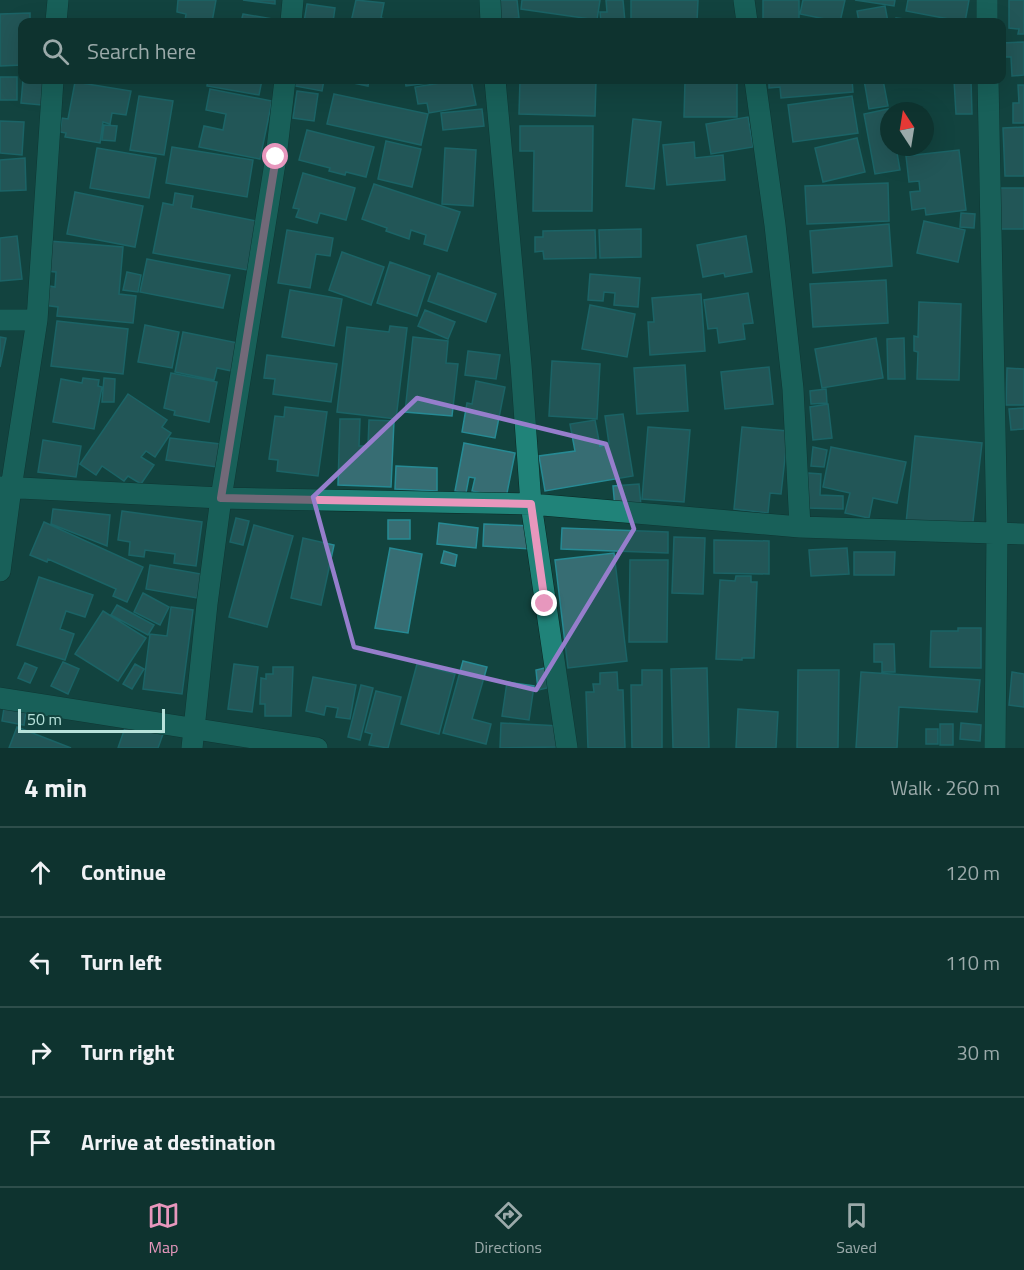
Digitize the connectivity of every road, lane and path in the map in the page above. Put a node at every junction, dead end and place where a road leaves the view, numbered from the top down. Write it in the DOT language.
graph roads {
  1 [pos="58,0"];
  2 [pos="293,0"];
  3 [pos="490,0"];
  4 [pos="744,0"];
  5 [pos="987,0"];
  6 [pos="56,18"];
  7 [pos="291,18"];
  8 [pos="491,18"];
  9 [pos="746,18"];
  10 [pos="987,18"];
  11 [pos="52,84"];
  12 [pos="285,84"];
  13 [pos="495,84"];
  14 [pos="756,84"];
  15 [pos="988,84"];
  16 [pos="0,320"];
  17 [pos="37,321"];
  18 [pos="5,487"];
  19 [pos="221,498"];
  20 [pos="531,504"];
  21 [pos="800,526"];
  22 [pos="997,533"];
  23 [pos="1024,534"];
  24 [pos="0,571"];
  25 [pos="0,698"];
  26 [pos="194,738"];
  27 [pos="317,748"];
  28 [pos="567,748"];
  29 [pos="994,748"];
  1 -- 6 [label="street"];
  2 -- 7 [label="street"];
  3 -- 8 [label="street"];
  4 -- 9 [label="street"];
  5 -- 10 [label="street"];
  11 -- 17 [label="street"];
  12 -- 19 [label="street"];
  13 -- 20 [label="street"];
  14 -- 21 [label="street"];
  15 -- 22 [label="street"];
  16 -- 17 [label="street"];
  17 -- 18 [label="street"];
  18 -- 19 [label="street"];
  18 -- 24 [label="street"];
  19 -- 20 [label="street"];
  19 -- 26 [label="street"];
  20 -- 21 [label="street"];
  20 -- 28 [label="street"];
  21 -- 22 [label="street"];
  22 -- 23 [label="street"];
  22 -- 29 [label="street"];
  25 -- 26 [label="street"];
  26 -- 27 [label="street"];
}
